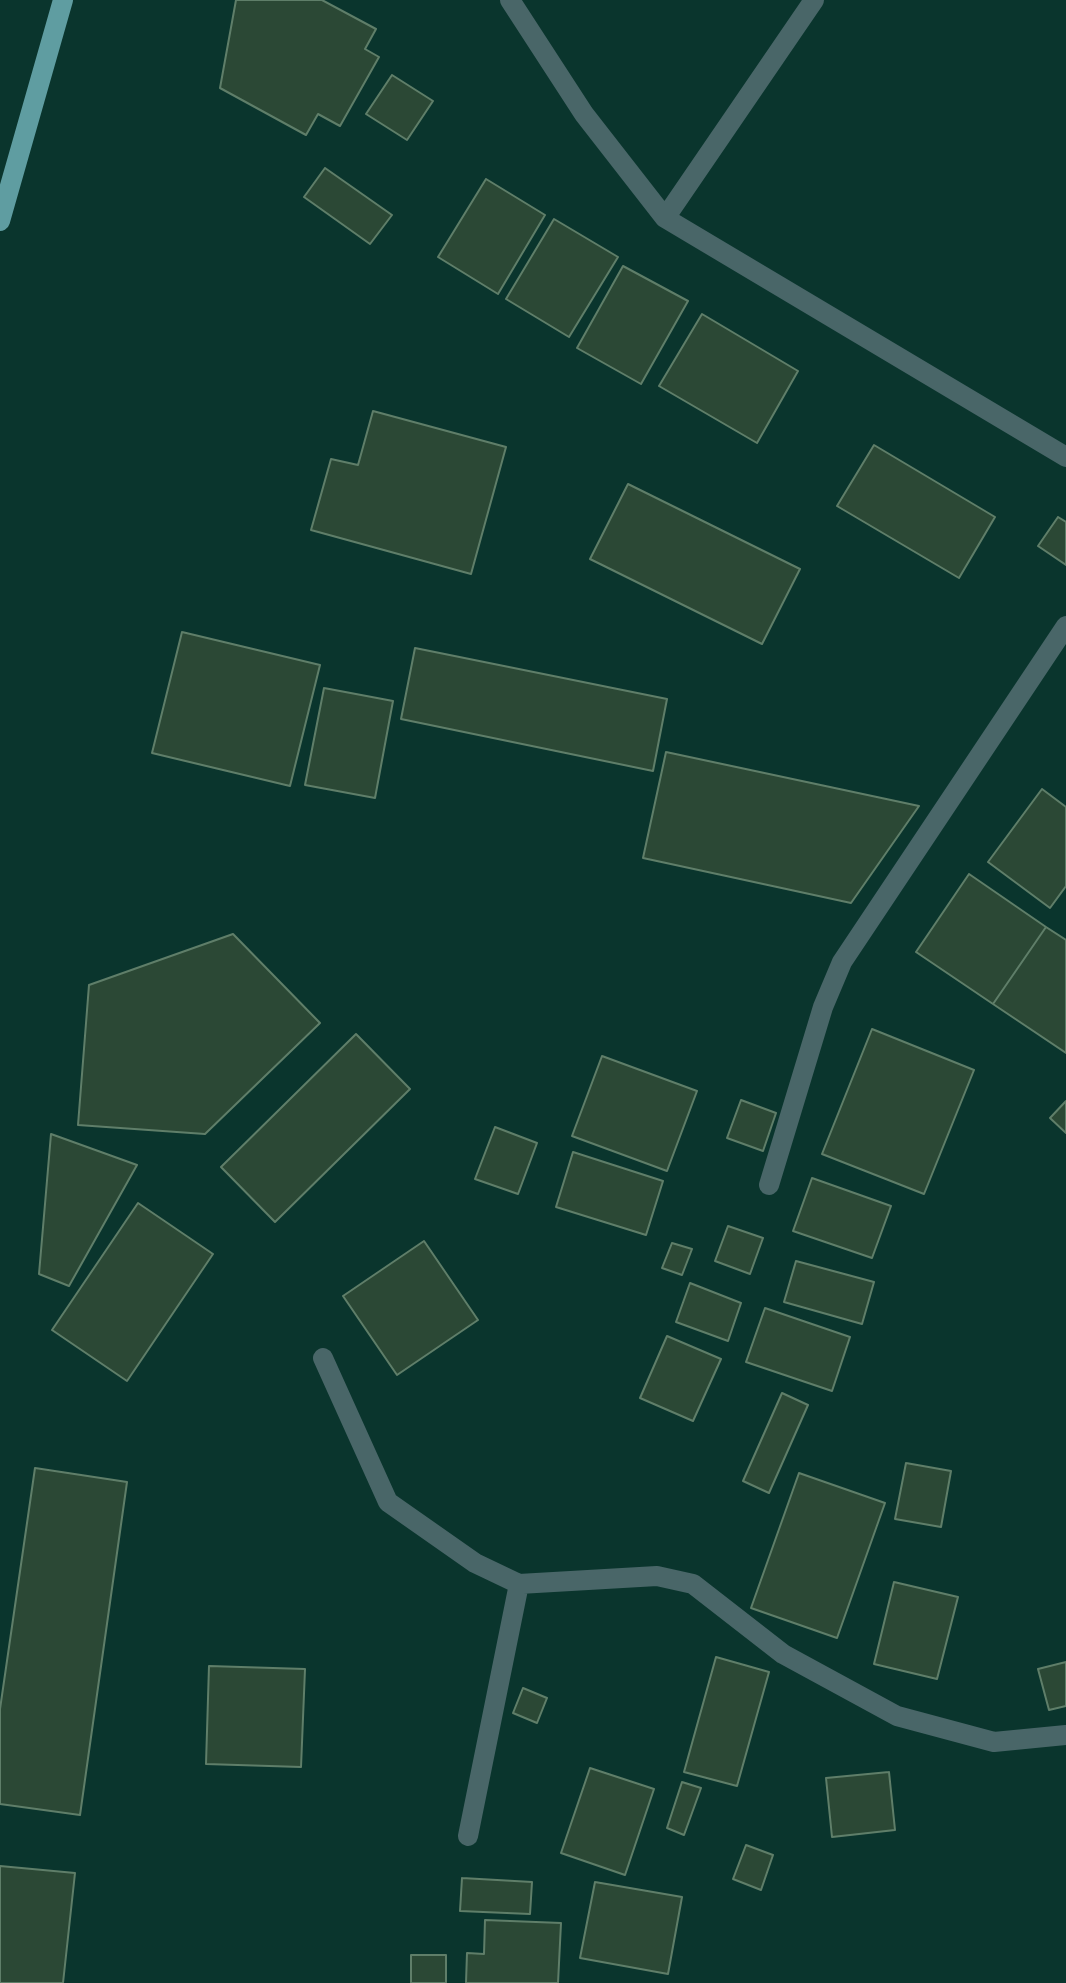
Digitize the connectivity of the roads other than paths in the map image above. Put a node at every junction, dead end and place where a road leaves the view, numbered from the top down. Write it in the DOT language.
graph roads {
  1 [pos="63,0"];
  2 [pos="510,0"];
  3 [pos="814,0"];
  4 [pos="665,218"];
  5 [pos="0,221"];
  6 [pos="1066,457"];
  7 [pos="1066,626"];
  8 [pos="769,1185"];
  9 [pos="323,1358"];
  10 [pos="519,1584"];
  11 [pos="1066,1735"];
  12 [pos="468,1836"];
  1 -- 5 [label="main road"];
  2 -- 4 [label="street"];
  3 -- 4 [label="street"];
  4 -- 6 [label="street"];
  7 -- 8 [label="street"];
  9 -- 10 [label="street"];
  10 -- 11 [label="street"];
  10 -- 12 [label="street"];
}
